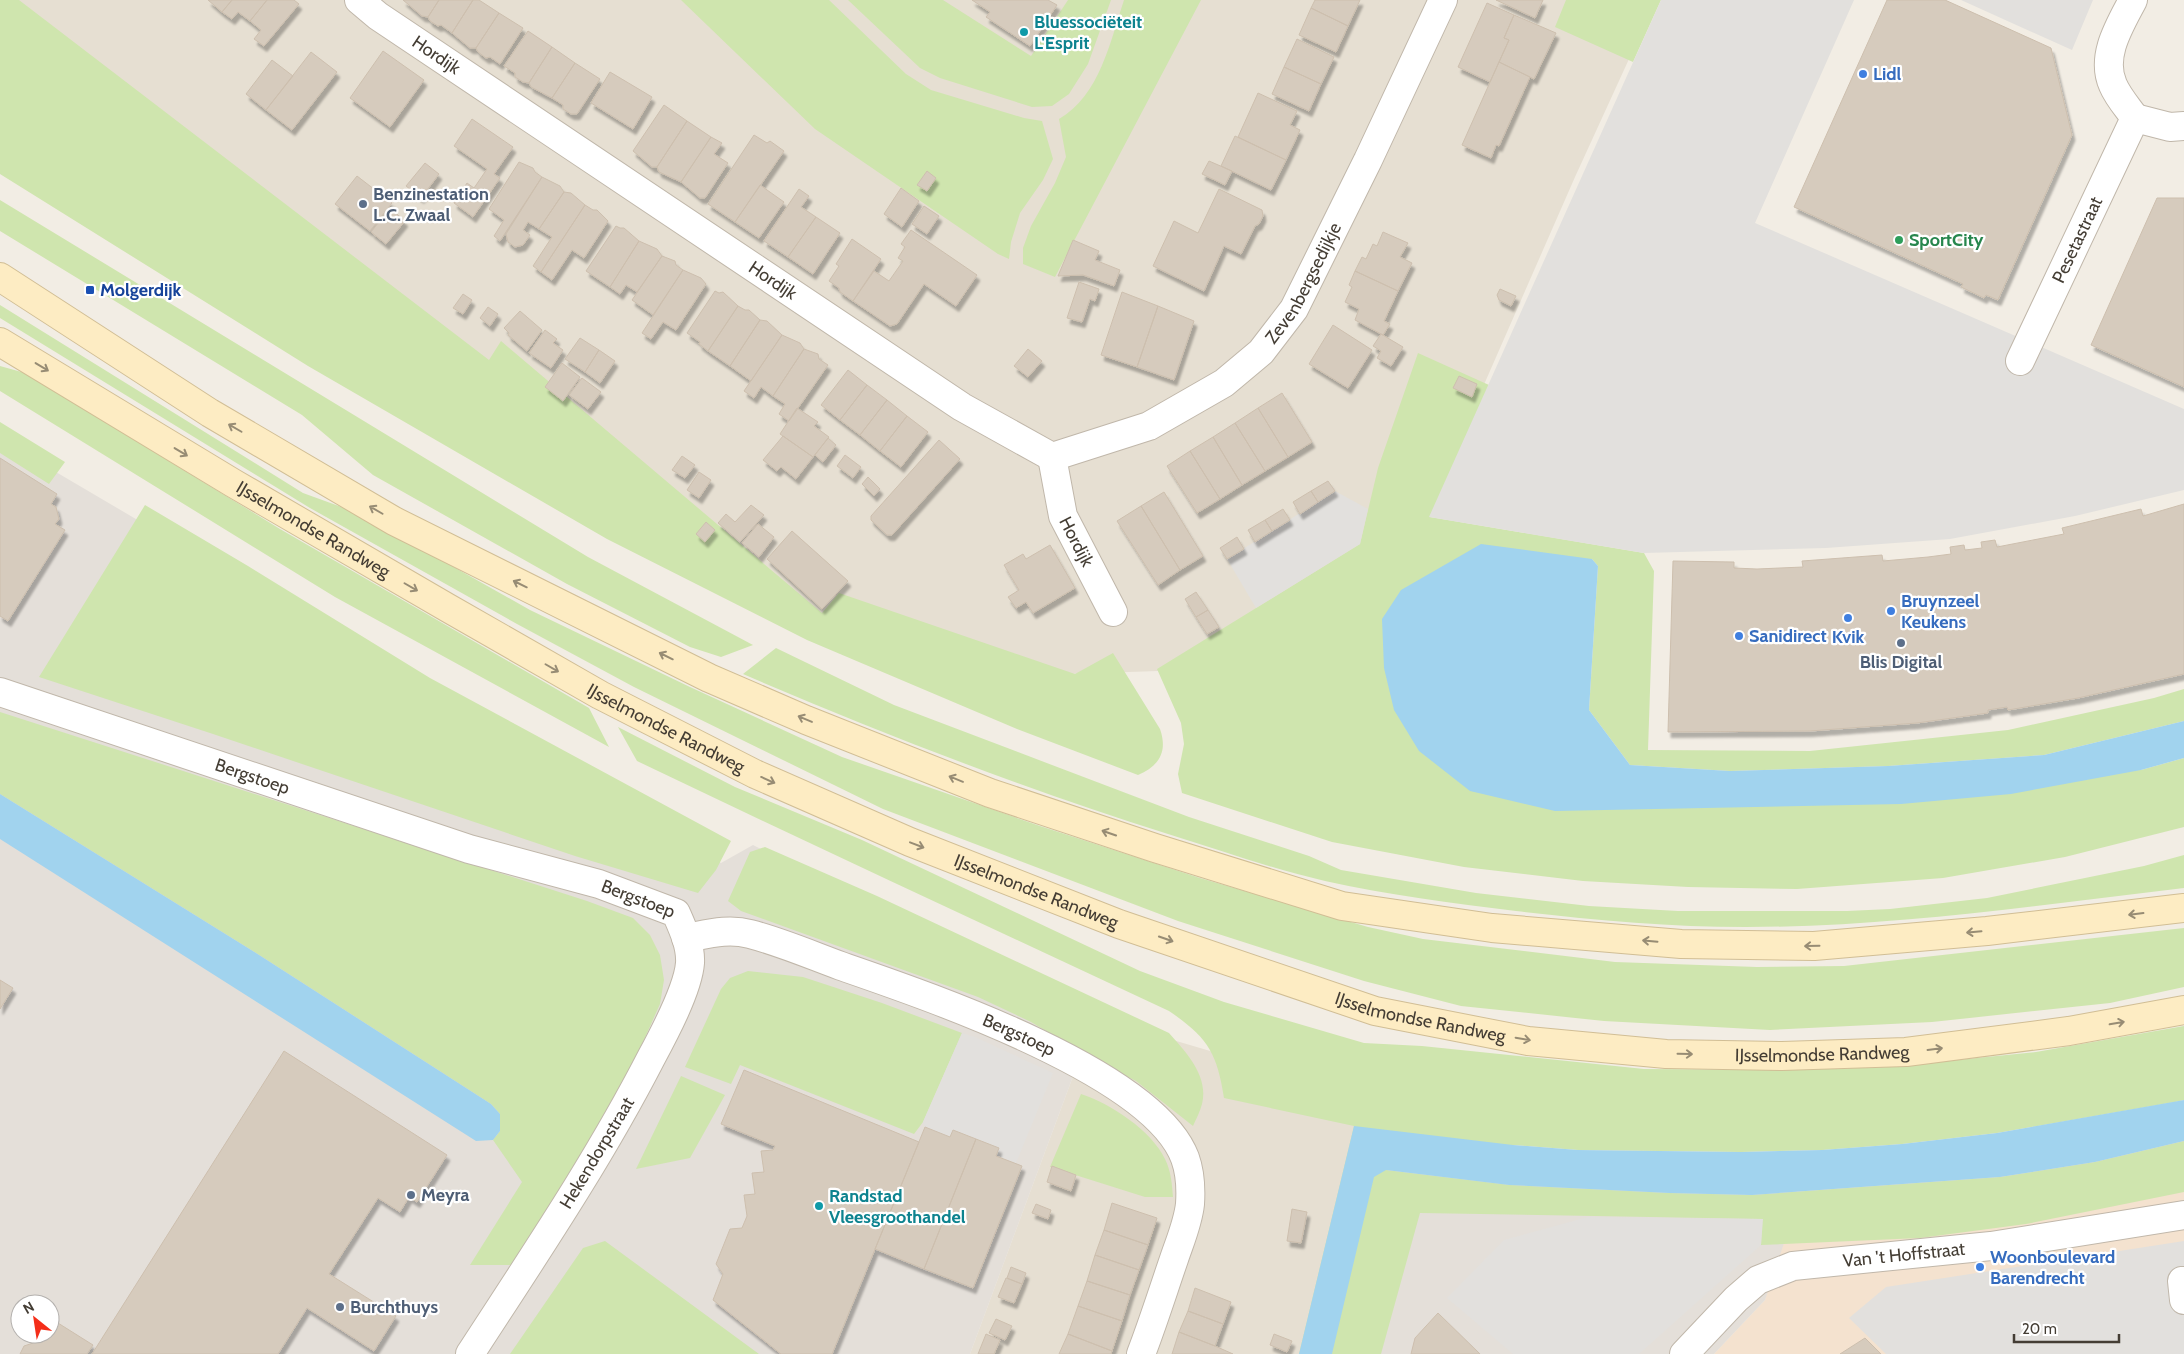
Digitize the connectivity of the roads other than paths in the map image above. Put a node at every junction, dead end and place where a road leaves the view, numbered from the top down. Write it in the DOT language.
graph roads {
  1 [pos="359,0"];
  2 [pos="1443,0"];
  3 [pos="2133,0"];
  4 [pos="2135,118"];
  5 [pos="2184,126"];
  6 [pos="0,278"];
  7 [pos="0,342"];
  8 [pos="2020,361"];
  9 [pos="1052,457"];
  10 [pos="1113,612"];
  11 [pos="0,692"];
  12 [pos="2184,908"];
  13 [pos="686,938"];
  14 [pos="2184,1010"];
  15 [pos="2184,1215"];
  16 [pos="470,1354"];
  17 [pos="1140,1354"];
  18 [pos="1684,1354"];
  1 -- 9 [label="street, Hordijk"];
  2 -- 9 [label="street, Zevenbergsedijkje"];
  3 -- 4 [label="street"];
  4 -- 5 [label="street"];
  4 -- 8 [label="street, Pesetastraat"];
  12 -- 6 [label="main road, one-way"];
  7 -- 14 [label="main road, IJsselmondse Randweg, one-way"];
  9 -- 10 [label="street, Hordijk"];
  11 -- 13 [label="street, Bergstoep"];
  13 -- 16 [label="street, Hekendorpstraat"];
  13 -- 17 [label="street, Bergstoep"];
  15 -- 18 [label="street, Van 't Hoffstraat"];
}
